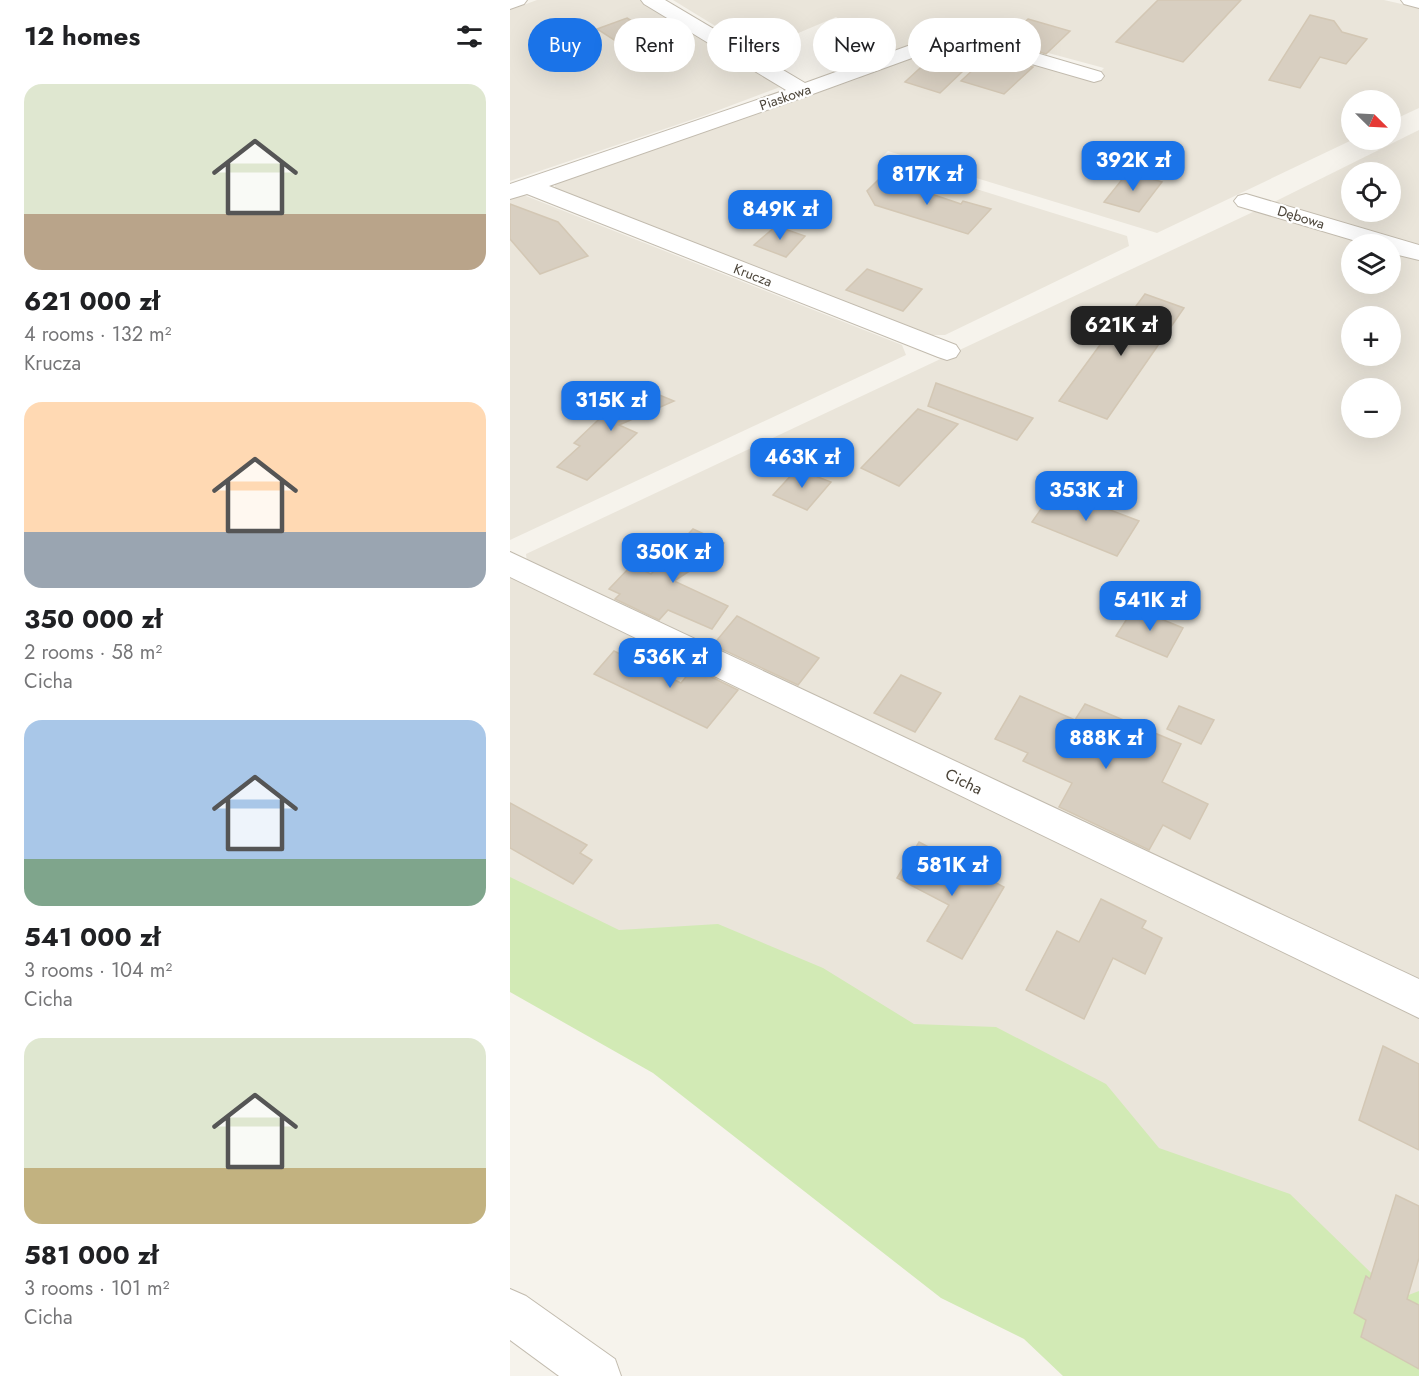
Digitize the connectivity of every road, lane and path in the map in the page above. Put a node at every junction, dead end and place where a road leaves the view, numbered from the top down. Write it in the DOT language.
graph roads {
  1 [pos="517,0"];
  2 [pos="651,0"];
  3 [pos="1411,0"];
  4 [pos="1419,2"];
  5 [pos="510,3"];
  6 [pos="1094,76"];
  7 [pos="803,91"];
  8 [pos="518,189"];
  9 [pos="1246,201"];
  10 [pos="1354,234"];
  11 [pos="1401,248"];
  12 [pos="1419,253"];
  13 [pos="946,351"];
  14 [pos="510,564"];
  15 [pos="1419,999"];
  16 [pos="510,1312"];
  17 [pos="598,1376"];
  1 -- 5 [label="street"];
  2 -- 7 [label="street"];
  3 -- 4 [label="street"];
  6 -- 7 [label="street, Piaskowa"];
  7 -- 8 [label="street, Piaskowa"];
  8 -- 13 [label="street, Krucza"];
  9 -- 10 [label="street, Dębowa"];
  11 -- 12 [label="street, Dębowa"];
  14 -- 15 [label="street, Cicha"];
  16 -- 17 [label="street"];
}
